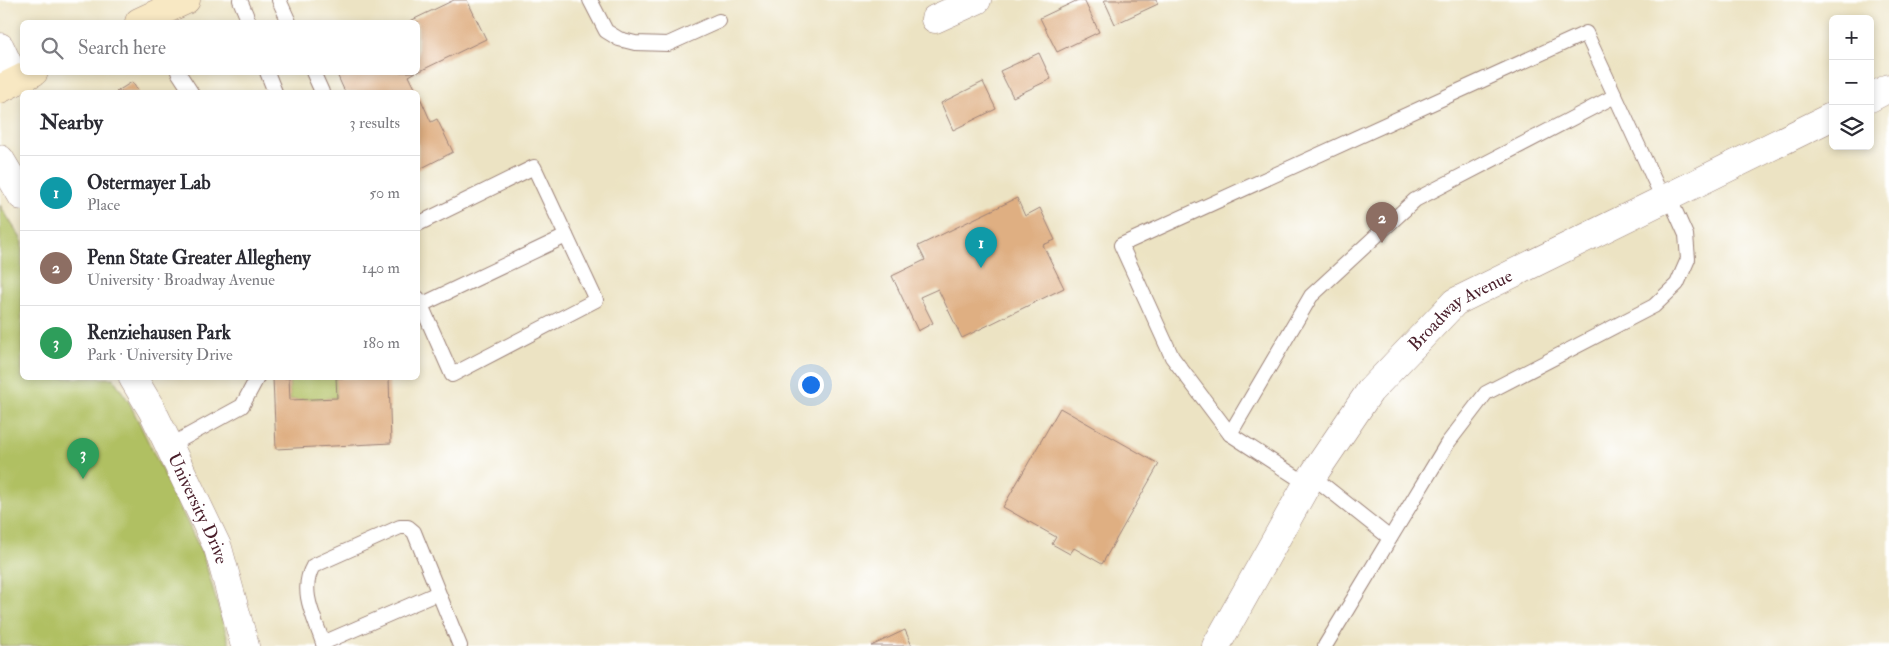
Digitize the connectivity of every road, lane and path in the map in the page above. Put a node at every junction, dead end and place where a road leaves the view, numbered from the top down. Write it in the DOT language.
graph roads {
  1 [pos="186,0"];
  2 [pos="240,0"];
  3 [pos="279,0"];
  4 [pos="590,0"];
  5 [pos="977,0"];
  6 [pos="149,20"];
  7 [pos="245,20"];
  8 [pos="289,20"];
  9 [pos="936,20"];
  10 [pos="719,21"];
  11 [pos="0,47"];
  12 [pos="180,75"];
  13 [pos="268,75"];
  14 [pos="314,75"];
  15 [pos="16,81"];
  16 [pos="1889,88"];
  17 [pos="190,90"];
  18 [pos="274,90"];
  19 [pos="321,90"];
  20 [pos="1615,96"];
  21 [pos="1874,96"];
  22 [pos="1829,118"];
  23 [pos="0,159"];
  24 [pos="20,193"];
  25 [pos="1666,198"];
  26 [pos="420,223"];
  27 [pos="566,236"];
  28 [pos="420,302"];
  29 [pos="420,304"];
  30 [pos="134,380"];
  31 [pos="256,380"];
  32 [pos="1230,434"];
  33 [pos="169,446"];
  34 [pos="1310,480"];
  35 [pos="1390,538"];
  36 [pos="438,593"];
  37 [pos="324,645"];
  38 [pos="1219,645"];
  39 [pos="245,646"];
  40 [pos="460,646"];
  41 [pos="1325,646"];
  1 -- 6 [label="main road"];
  2 -- 7 [label="lane"];
  3 -- 8 [label="lane"];
  4 -- 10 [label="lane"];
  5 -- 9 [label="street"];
  11 -- 15 [label="street"];
  12 -- 17 [label="lane"];
  13 -- 18 [label="lane"];
  14 -- 19 [label="lane"];
  16 -- 21 [label="street"];
  20 -- 25 [label="lane"];
  20 -- 32 [label="lane"];
  20 -- 32 [label="lane"];
  22 -- 25 [label="street, Broadway Avenue"];
  23 -- 24 [label="street"];
  25 -- 34 [label="street, Broadway Avenue"];
  25 -- 35 [label="lane"];
  26 -- 27 [label="lane"];
  27 -- 28 [label="lane"];
  27 -- 29 [label="lane"];
  30 -- 33 [label="street, University Drive"];
  31 -- 33 [label="lane"];
  32 -- 34 [label="lane"];
  33 -- 39 [label="street, University Drive"];
  34 -- 35 [label="lane"];
  34 -- 38 [label="street, Broadway Avenue"];
  35 -- 41 [label="lane"];
  36 -- 37 [label="lane"];
  36 -- 37 [label="lane"];
  36 -- 40 [label="lane"];
}
